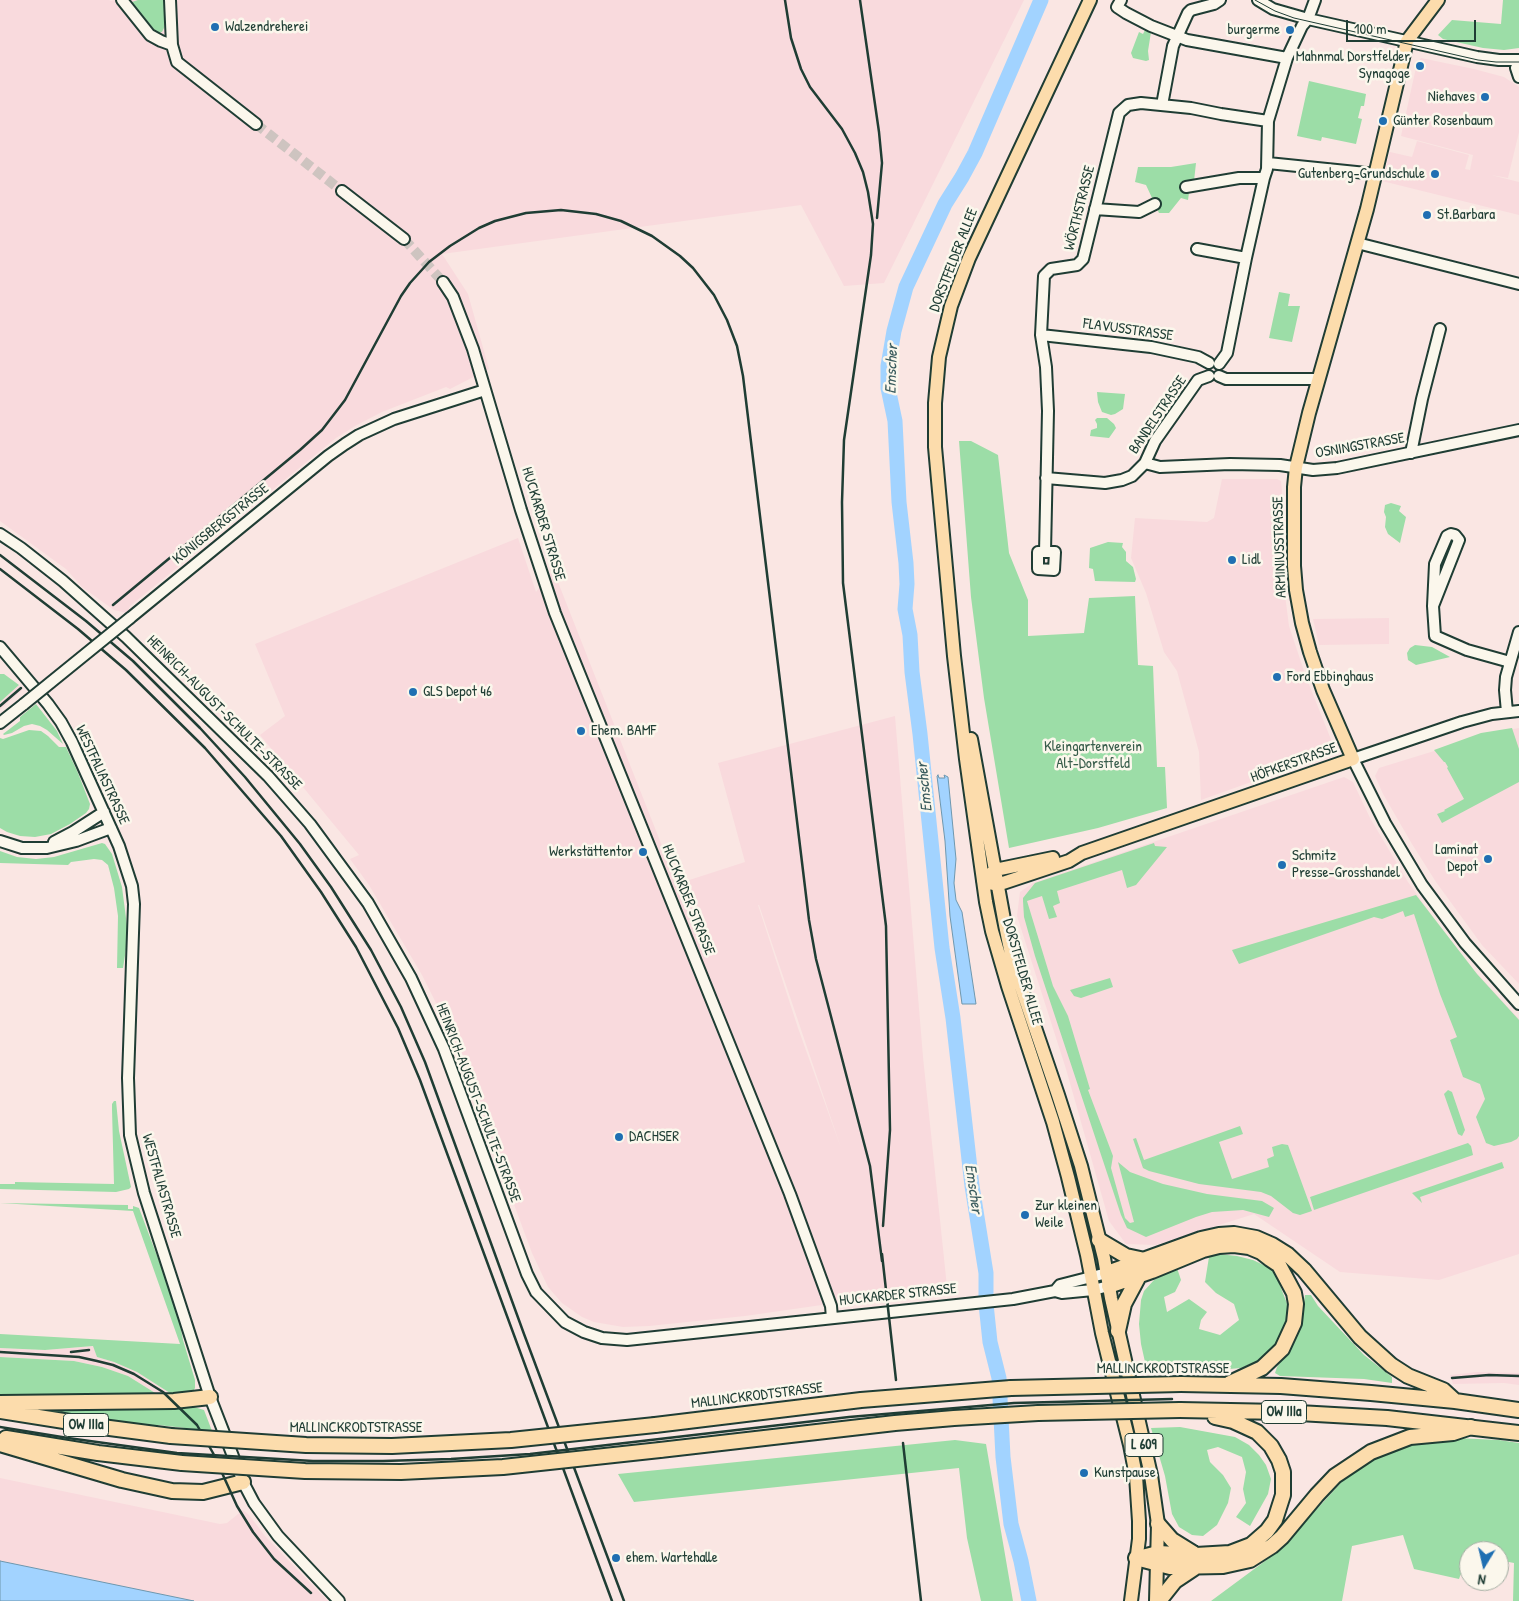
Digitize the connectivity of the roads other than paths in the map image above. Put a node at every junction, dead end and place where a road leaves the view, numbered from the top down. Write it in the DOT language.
graph roads {
  1 [pos="122,0"];
  2 [pos="170,0"];
  3 [pos="1090,0"];
  4 [pos="1098,0"];
  5 [pos="1220,0"];
  6 [pos="1258,0"];
  7 [pos="1314,0"];
  8 [pos="1438,0"];
  9 [pos="1119,4"];
  10 [pos="1308,19"];
  11 [pos="1177,37"];
  12 [pos="1407,41"];
  13 [pos="1071,42"];
  14 [pos="172,45"];
  15 [pos="1287,58"];
  16 [pos="1519,61"];
  17 [pos="1519,77"];
  18 [pos="1162,105"];
  19 [pos="1268,121"];
  20 [pos="256,124"];
  21 [pos="1268,163"];
  22 [pos="1376,174"];
  23 [pos="1264,178"];
  24 [pos="1186,187"];
  25 [pos="342,191"];
  26 [pos="1155,204"];
  27 [pos="1096,209"];
  28 [pos="404,239"];
  29 [pos="1357,243"];
  30 [pos="1197,249"];
  31 [pos="1246,258"];
  32 [pos="443,282"];
  33 [pos="1519,284"];
  34 [pos="1440,328"];
  35 [pos="1041,335"];
  36 [pos="1214,364"];
  37 [pos="1214,376"];
  38 [pos="1319,379"];
  39 [pos="485,390"];
  40 [pos="1519,430"];
  41 [pos="1411,453"];
  42 [pos="1145,463"];
  43 [pos="1296,467"];
  44 [pos="1046,478"];
  45 [pos="0,534"];
  46 [pos="1045,552"];
  47 [pos="1434,606"];
  48 [pos="1519,632"];
  49 [pos="0,647"];
  50 [pos="954,656"];
  51 [pos="1510,662"];
  52 [pos="1519,711"];
  53 [pos="1507,712"];
  54 [pos="0,724"];
  55 [pos="1353,759"];
  56 [pos="104,812"];
  57 [pos="111,828"];
  58 [pos="0,841"];
  59 [pos="34,849"];
  60 [pos="1082,853"];
  61 [pos="995,870"];
  62 [pos="983,881"];
  63 [pos="997,885"];
  64 [pos="1519,1004"];
  65 [pos="1099,1240"];
  66 [pos="1146,1260"];
  67 [pos="1091,1276"];
  68 [pos="1139,1276"];
  69 [pos="1108,1279"];
  70 [pos="1093,1290"];
  71 [pos="1055,1291"];
  72 [pos="832,1318"];
  73 [pos="1118,1331"];
  74 [pos="1228,1384"];
  75 [pos="210,1397"];
  76 [pos="1455,1401"];
  77 [pos="0,1403"];
  78 [pos="1180,1410"];
  79 [pos="1519,1410"];
  80 [pos="0,1411"];
  81 [pos="1471,1427"];
  82 [pos="1519,1433"];
  83 [pos="0,1437"];
  84 [pos="0,1444"];
  85 [pos="243,1482"];
  86 [pos="1158,1524"];
  87 [pos="1136,1558"];
  88 [pos="1157,1559"];
  89 [pos="1196,1561"];
  90 [pos="339,1601"];
  91 [pos="1131,1601"];
  92 [pos="1157,1601"];
  1 -- 14 [label="street"];
  2 -- 14 [label="street"];
  3 -- 13 [label="main road, DORSTFELDER ALLEE / L 609"];
  4 -- 13 [label="main road, DORSTFELDER ALLEE / L 609"];
  5 -- 11 [label="street"];
  6 -- 10 [label="street"];
  7 -- 10 [label="street"];
  8 -- 12 [label="main road"];
  9 -- 11 [label="street"];
  10 -- 12 [label="street"];
  10 -- 15 [label="street"];
  11 -- 15 [label="street"];
  11 -- 18 [label="street"];
  12 -- 16 [label="street"];
  12 -- 22 [label="main road, ARMINIUSSTRASSE"];
  13 -- 50 [label="main road, DORSTFELDER ALLEE / L 609"];
  14 -- 20 [label="street"];
  15 -- 19 [label="street"];
  16 -- 17 [label="street"];
  18 -- 19 [label="street, WÖRTHSTRASSE"];
  18 -- 27 [label="street, WÖRTHSTRASSE"];
  19 -- 21 [label="street"];
  21 -- 22 [label="street"];
  21 -- 23 [label="street"];
  22 -- 29 [label="main road, ARMINIUSSTRASSE"];
  23 -- 24 [label="street"];
  23 -- 31 [label="street"];
  25 -- 28 [label="street"];
  26 -- 27 [label="street"];
  27 -- 35 [label="street, WÖRTHSTRASSE"];
  29 -- 33 [label="street"];
  29 -- 38 [label="main road, ARMINIUSSTRASSE"];
  30 -- 31 [label="street"];
  31 -- 36 [label="street"];
  32 -- 39 [label="street, HUCKARDER STRASSE"];
  34 -- 41 [label="street"];
  35 -- 36 [label="street, FLAVUSSTRASSE"];
  35 -- 44 [label="street, WÖRTHSTRASSE"];
  36 -- 37 [label="street"];
  37 -- 38 [label="street"];
  37 -- 42 [label="street, BANDELSTRASSE"];
  38 -- 43 [label="main road, ARMINIUSSTRASSE"];
  39 -- 54 [label="street, KÖNIGSBERGSTRASSE, bridge"];
  39 -- 72 [label="street, HUCKARDER STRASSE"];
  40 -- 41 [label="street, OSNINGSTRASSE"];
  41 -- 43 [label="street, OSNINGSTRASSE"];
  42 -- 43 [label="street, OSNINGSTRASSE"];
  42 -- 44 [label="street, BANDELSTRASSE"];
  43 -- 55 [label="main road, ARMINIUSSTRASSE"];
  44 -- 46 [label="street, WÖRTHSTRASSE"];
  45 -- 72 [label="street, HEINRICH-AUGUST-SCHULTE-STRASSE"];
  47 -- 47 [label="street"];
  47 -- 51 [label="street"];
  48 -- 51 [label="street"];
  49 -- 56 [label="street, WESTFALIASTRASSE"];
  50 -- 61 [label="main road, DORSTFELDER ALLEE / L 609"];
  50 -- 62 [label="main road, DORSTFELDER ALLEE / L 609"];
  51 -- 53 [label="street"];
  52 -- 53 [label="street, HÖFKERSTRASSE"];
  53 -- 55 [label="street, HÖFKERSTRASSE"];
  55 -- 60 [label="main road, HÖFKERSTRASSE"];
  55 -- 64 [label="street, ARMINIUSSTRASSE"];
  56 -- 57 [label="street, WESTFALIASTRASSE"];
  56 -- 59 [label="street"];
  57 -- 59 [label="street"];
  57 -- 75 [label="street, WESTFALIASTRASSE"];
  58 -- 59 [label="street"];
  60 -- 61 [label="main road, HÖFKERSTRASSE"];
  60 -- 63 [label="main road, HÖFKERSTRASSE"];
  61 -- 62 [label="main road, HÖFKERSTRASSE"];
  61 -- 63 [label="main road, DORSTFELDER ALLEE / L 609"];
  62 -- 63 [label="main road"];
  62 -- 67 [label="main road, DORSTFELDER ALLEE / L 609"];
  63 -- 65 [label="main road, DORSTFELDER ALLEE / L 609"];
  65 -- 66 [label="highway"];
  65 -- 69 [label="main road, DORSTFELDER ALLEE / L 609"];
  66 -- 69 [label="highway"];
  66 -- 76 [label="highway"];
  67 -- 69 [label="street, HUCKARDER STRASSE"];
  67 -- 70 [label="main road, DORSTFELDER ALLEE / L 609"];
  67 -- 71 [label="street, HUCKARDER STRASSE"];
  68 -- 69 [label="highway"];
  68 -- 73 [label="highway"];
  68 -- 74 [label="highway"];
  69 -- 70 [label="street, HUCKARDER STRASSE"];
  69 -- 73 [label="main road, L 609"];
  70 -- 71 [label="street, HUCKARDER STRASSE"];
  70 -- 87 [label="main road, L 609"];
  71 -- 72 [label="street, HUCKARDER STRASSE"];
  73 -- 86 [label="main road, L 609"];
  74 -- 76 [label="highway, MALLINCKRODTSTRASSE"];
  74 -- 80 [label="highway, MALLINCKRODTSTRASSE / OW IIIa, bridge"];
  75 -- 77 [label="highway"];
  75 -- 85 [label="street, WESTFALIASTRASSE"];
  76 -- 79 [label="highway, MALLINCKRODTSTRASSE"];
  78 -- 81 [label="highway, OW IIIa"];
  78 -- 83 [label="highway, bridge"];
  78 -- 89 [label="highway"];
  81 -- 82 [label="highway"];
  81 -- 89 [label="highway"];
  84 -- 85 [label="highway"];
  85 -- 90 [label="street, WESTFALIASTRASSE"];
  86 -- 88 [label="main road, L 609"];
  86 -- 89 [label="highway"];
  87 -- 88 [label="highway"];
  87 -- 91 [label="main road, L 609"];
  88 -- 89 [label="highway"];
  88 -- 92 [label="main road, L 609"];
  89 -- 92 [label="highway"];
}
